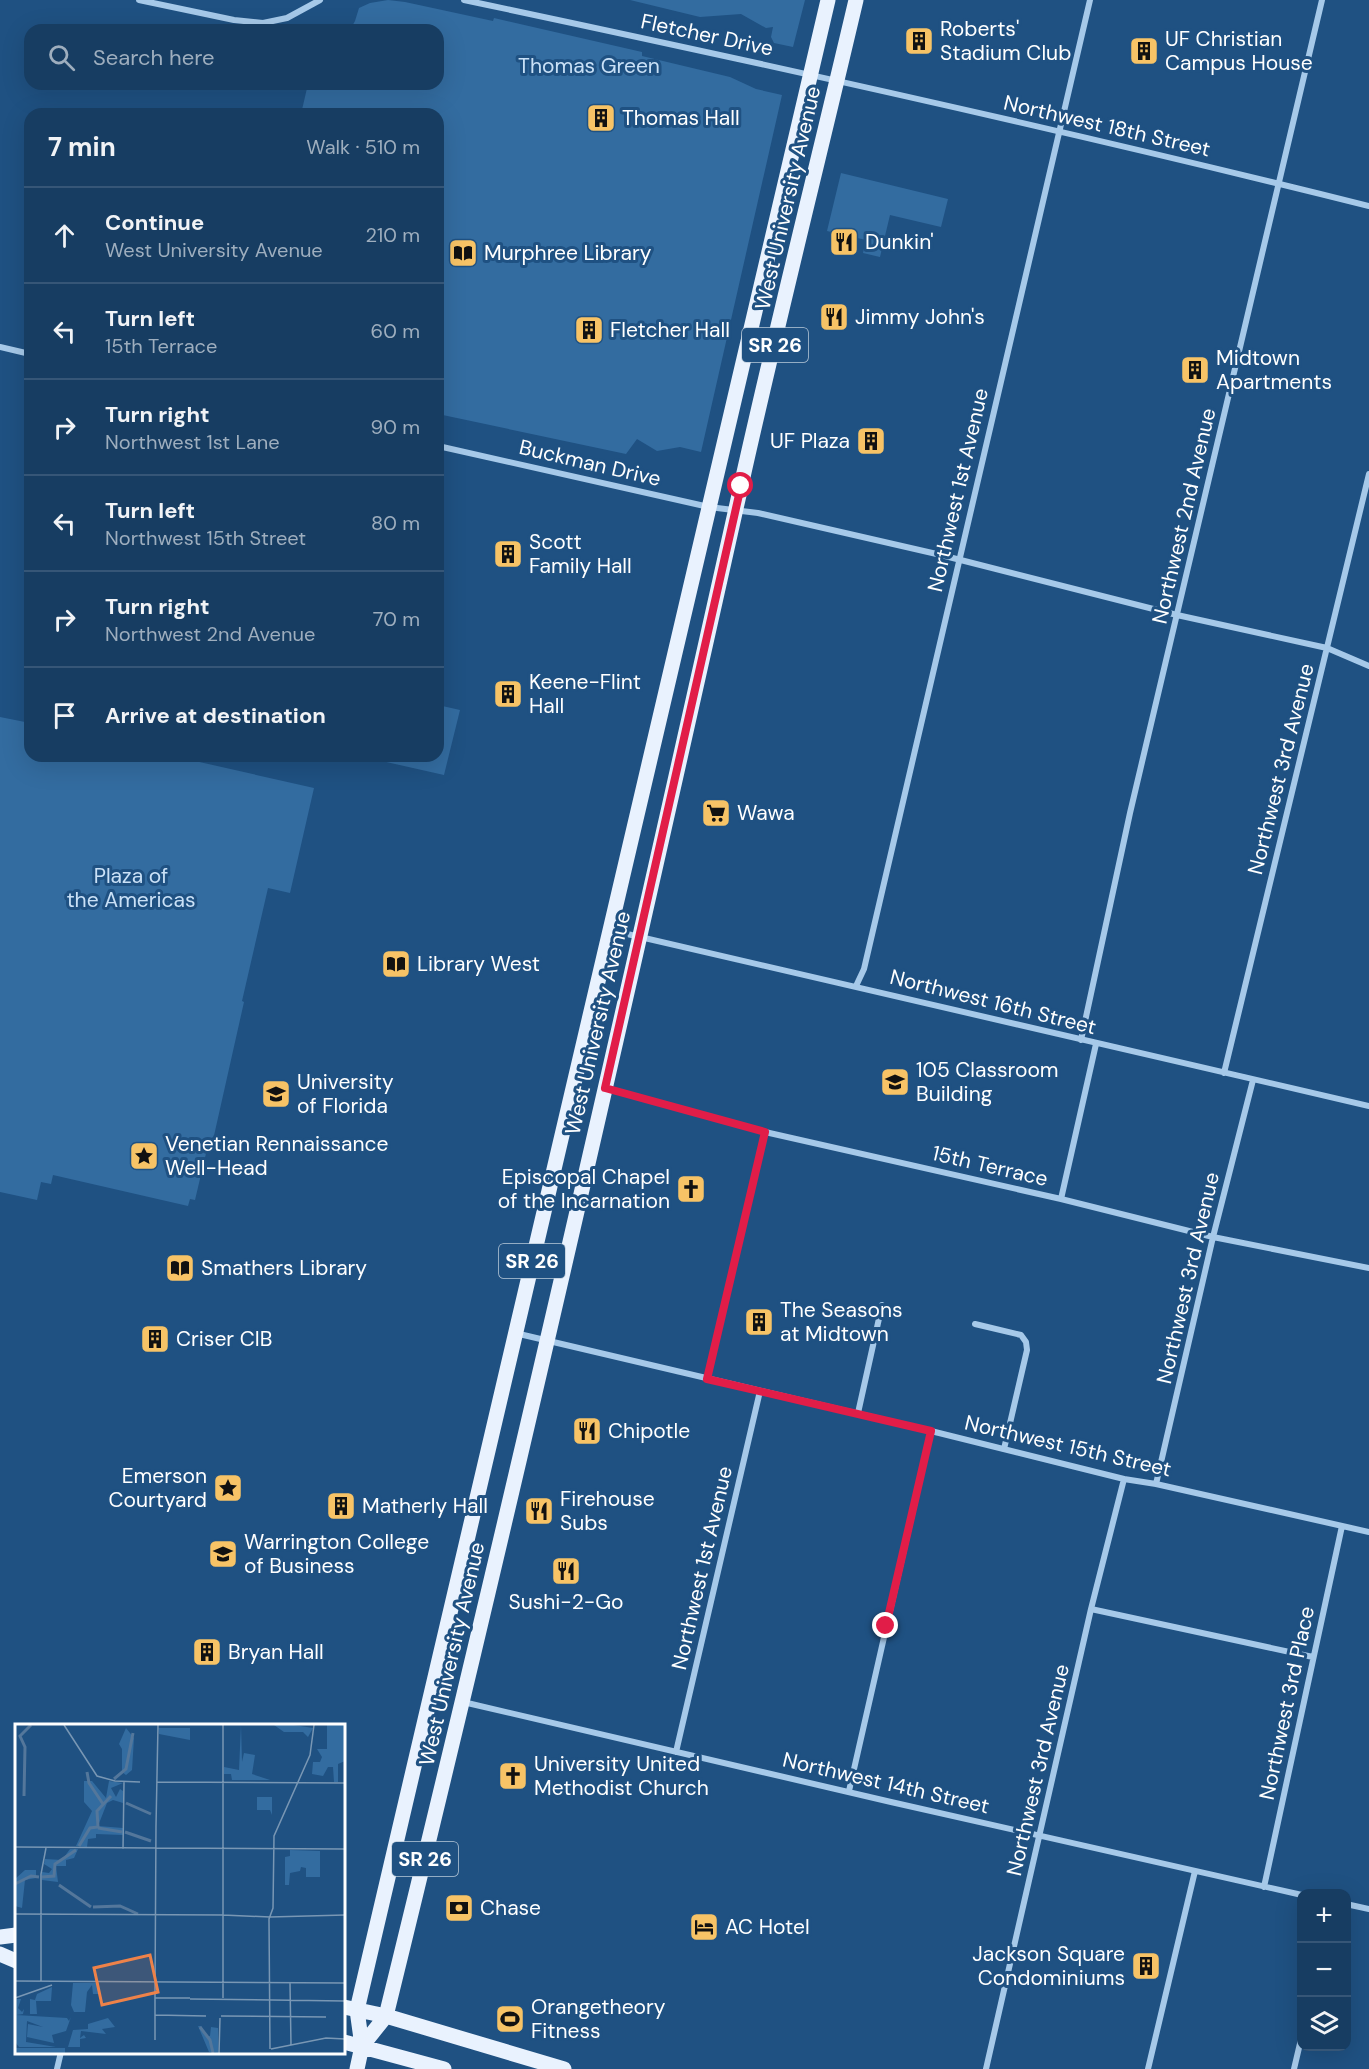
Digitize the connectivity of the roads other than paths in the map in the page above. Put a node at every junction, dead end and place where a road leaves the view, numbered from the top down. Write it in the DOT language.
graph roads {
  1 [pos="139,0"];
  2 [pos="320,0"];
  3 [pos="464,0"];
  4 [pos="828,0"];
  5 [pos="856,0"];
  6 [pos="1090,0"];
  7 [pos="1322,0"];
  8 [pos="810,76"];
  9 [pos="837,82"];
  10 [pos="1059,132"];
  11 [pos="1279,184"];
  12 [pos="1369,206"];
  13 [pos="0,347"];
  14 [pos="24,353"];
  15 [pos="444,447"];
  16 [pos="1369,474"];
  17 [pos="709,507"];
  18 [pos="736,510"];
  19 [pos="959,560"];
  20 [pos="1177,615"];
  21 [pos="1327,648"];
  22 [pos="1369,666"];
  23 [pos="609,930"];
  24 [pos="639,937"];
  25 [pos="856,986"];
  26 [pos="1081,1040"];
  27 [pos="1096,1044"];
  28 [pos="1224,1073"];
  29 [pos="1253,1080"];
  30 [pos="605,1088"];
  31 [pos="1369,1106"];
  32 [pos="765,1132"];
  33 [pos="1061,1199"];
  34 [pos="1213,1237"];
  35 [pos="1369,1268"];
  36 [pos="882,1305"];
  37 [pos="975,1324"];
  38 [pos="515,1333"];
  39 [pos="548,1341"];
  40 [pos="707,1379"];
  41 [pos="760,1391"];
  42 [pos="858,1413"];
  43 [pos="931,1431"];
  44 [pos="1004,1449"];
  45 [pos="1124,1479"];
  46 [pos="1156,1484"];
  47 [pos="1341,1526"];
  48 [pos="1369,1532"];
  49 [pos="1091,1609"];
  50 [pos="1313,1657"];
  51 [pos="463,1702"];
  52 [pos="676,1752"];
  53 [pos="849,1791"];
  54 [pos="1040,1836"];
  55 [pos="1195,1871"];
  56 [pos="1264,1887"];
  57 [pos="1297,1894"];
  58 [pos="1351,1905"];
  59 [pos="1369,1909"];
  60 [pos="15,1935"];
  61 [pos="0,1937"];
  62 [pos="0,1954"];
  63 [pos="15,1961"];
  64 [pos="350,2008"];
  65 [pos="386,2016"];
  66 [pos="345,2042"];
  67 [pos="362,2046"];
  68 [pos="1298,2051"];
  69 [pos="61,2054"];
  70 [pos="57,2069"];
  71 [pos="357,2069"];
  72 [pos="444,2069"];
  73 [pos="564,2069"];
  74 [pos="986,2069"];
  75 [pos="1148,2069"];
  76 [pos="1294,2069"];
  1 -- 2 [label="street"];
  3 -- 8 [label="street, Fletcher Drive"];
  4 -- 8 [label="main road, West University Avenue / SR 26"];
  5 -- 9 [label="main road, West University Avenue / SR 26"];
  6 -- 10 [label="street, Northwest 1st Avenue"];
  7 -- 11 [label="street, Northwest 2nd Avenue"];
  8 -- 9 [label="street, Fletcher Drive"];
  8 -- 17 [label="main road, West University Avenue / SR 26"];
  9 -- 10 [label="street, Northwest 18th Street"];
  9 -- 18 [label="main road, West University Avenue / SR 26"];
  10 -- 11 [label="street, Northwest 18th Street"];
  10 -- 19 [label="street, Northwest 1st Avenue"];
  11 -- 12 [label="street, Northwest 18th Street"];
  11 -- 20 [label="street, Northwest 2nd Avenue"];
  13 -- 14 [label="street"];
  15 -- 17 [label="street, Buckman Drive"];
  16 -- 21 [label="street, Northwest 3rd Avenue"];
  17 -- 18 [label="street, Buckman Drive"];
  17 -- 23 [label="main road, West University Avenue / SR 26"];
  18 -- 19 [label="street, Buckman Drive"];
  18 -- 24 [label="main road, West University Avenue / SR 26"];
  19 -- 20 [label="street, Buckman Drive"];
  19 -- 25 [label="street, Northwest 1st Avenue"];
  20 -- 21 [label="street, Buckman Drive"];
  20 -- 26 [label="street, Northwest 2nd Avenue"];
  21 -- 22 [label="street, Buckman Drive"];
  21 -- 28 [label="street, Northwest 3rd Avenue"];
  23 -- 24 [label="street, Northwest 16th Street"];
  23 -- 38 [label="main road, West University Avenue / SR 26"];
  24 -- 25 [label="street, Northwest 16th Street"];
  24 -- 30 [label="main road, West University Avenue / SR 26"];
  25 -- 26 [label="street, Northwest 16th Street"];
  26 -- 27 [label="street, Northwest 16th Street"];
  27 -- 28 [label="street, Northwest 16th Street"];
  27 -- 33 [label="street"];
  28 -- 29 [label="street, Northwest 16th Street"];
  29 -- 31 [label="street, Northwest 16th Street"];
  29 -- 34 [label="street, Northwest 3rd Avenue"];
  30 -- 32 [label="street, 15th Terrace"];
  30 -- 39 [label="main road, West University Avenue / SR 26"];
  32 -- 33 [label="street, 15th Terrace"];
  32 -- 40 [label="street"];
  33 -- 34 [label="street, 15th Terrace"];
  34 -- 35 [label="street, 15th Terrace"];
  34 -- 46 [label="street, Northwest 3rd Avenue"];
  36 -- 42 [label="street"];
  37 -- 44 [label="street"];
  38 -- 39 [label="street, Northwest 15th Street"];
  38 -- 64 [label="main road, West University Avenue / SR 26"];
  39 -- 40 [label="street, Northwest 15th Street"];
  39 -- 51 [label="main road, West University Avenue / SR 26"];
  40 -- 41 [label="street, Northwest 15th Street"];
  41 -- 42 [label="street, Northwest 15th Street"];
  41 -- 52 [label="street, Northwest 1st Avenue"];
  42 -- 43 [label="street, Northwest 15th Street"];
  43 -- 44 [label="street, Northwest 15th Street"];
  43 -- 53 [label="street"];
  44 -- 45 [label="street, Northwest 15th Street"];
  45 -- 46 [label="street, Northwest 15th Street"];
  45 -- 49 [label="street, Northwest 3rd Avenue"];
  46 -- 47 [label="street, Northwest 15th Street"];
  47 -- 48 [label="street, Northwest 15th Street"];
  47 -- 50 [label="street, Northwest 3rd Place"];
  49 -- 50 [label="street"];
  49 -- 54 [label="street, Northwest 3rd Avenue"];
  50 -- 56 [label="street, Northwest 3rd Place"];
  51 -- 52 [label="street, Northwest 14th Street"];
  51 -- 65 [label="main road, West University Avenue / SR 26"];
  52 -- 53 [label="street, Northwest 14th Street"];
  53 -- 54 [label="street, Northwest 14th Street"];
  54 -- 55 [label="street, Northwest 14th Street"];
  54 -- 74 [label="street, Northwest 3rd Avenue"];
  55 -- 56 [label="street, Northwest 14th Street"];
  55 -- 75 [label="street"];
  56 -- 57 [label="street, Northwest 14th Street"];
  58 -- 59 [label="street"];
  60 -- 61 [label="main road"];
  62 -- 63 [label="main road"];
  64 -- 65 [label="main road"];
  64 -- 67 [label="main road, West University Avenue / SR 26"];
  65 -- 67 [label="main road, West University Avenue"];
  65 -- 73 [label="main road"];
  66 -- 67 [label="main road"];
  67 -- 71 [label="main road, West University Avenue"];
  67 -- 72 [label="main road"];
  68 -- 76 [label="street"];
  69 -- 70 [label="street"];
}
